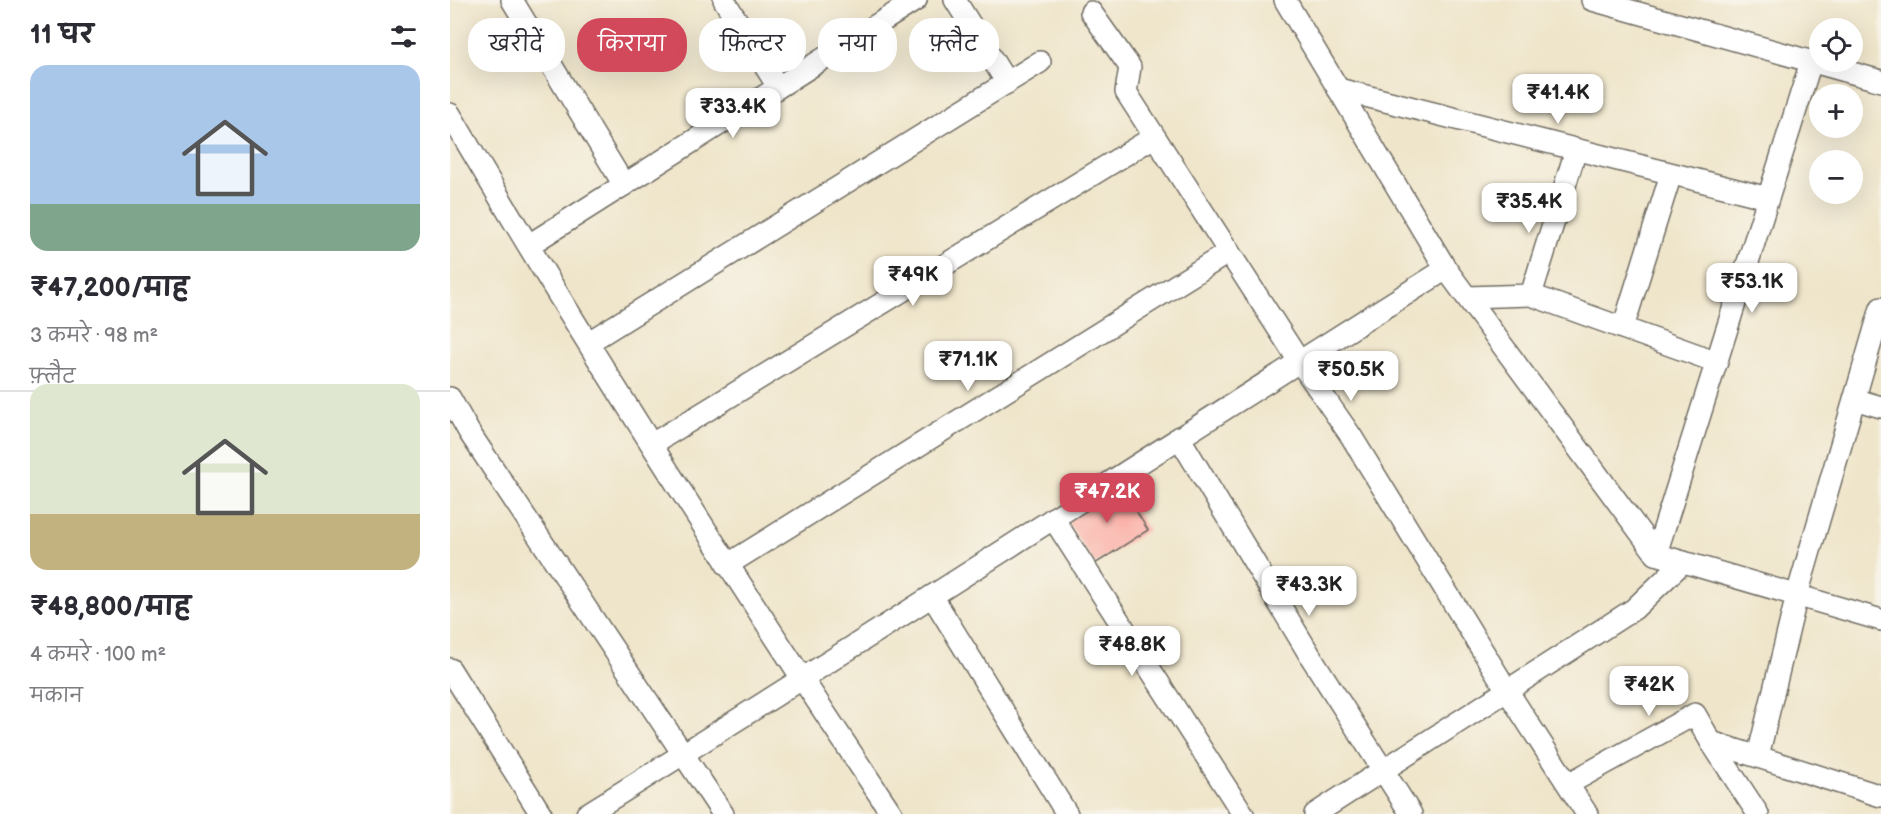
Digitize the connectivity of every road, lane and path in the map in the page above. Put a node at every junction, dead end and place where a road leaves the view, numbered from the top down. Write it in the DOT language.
graph roads {
  1 [pos="512,0"];
  2 [pos="724,0"];
  3 [pos="916,0"];
  4 [pos="955,0"];
  5 [pos="1285,0"];
  6 [pos="1592,0"];
  7 [pos="1091,12"];
  8 [pos="1809,61"];
  9 [pos="1040,62"];
  10 [pos="1809,68"];
  11 [pos="1848,72"];
  12 [pos="1881,81"];
  13 [pos="1007,83"];
  14 [pos="778,87"];
  15 [pos="1338,89"];
  16 [pos="450,114"];
  17 [pos="1154,137"];
  18 [pos="1576,150"];
  19 [pos="1671,174"];
  20 [pos="624,184"];
  21 [pos="1768,198"];
  22 [pos="529,245"];
  23 [pos="1229,252"];
  24 [pos="1446,269"];
  25 [pos="1531,295"];
  26 [pos="1467,297"];
  27 [pos="1881,308"];
  28 [pos="1623,328"];
  29 [pos="588,342"];
  30 [pos="1299,361"];
  31 [pos="1717,362"];
  32 [pos="450,398"];
  33 [pos="1854,399"];
  34 [pos="1881,407"];
  35 [pos="1179,437"];
  36 [pos="652,444"];
  37 [pos="1053,518"];
  38 [pos="1656,554"];
  39 [pos="1683,562"];
  40 [pos="727,566"];
  41 [pos="932,596"];
  42 [pos="1797,596"];
  43 [pos="1881,620"];
  44 [pos="450,669"];
  45 [pos="802,680"];
  46 [pos="1508,692"];
  47 [pos="1711,742"];
  48 [pos="684,754"];
  49 [pos="1758,756"];
  50 [pos="1384,772"];
  51 [pos="1568,784"];
  52 [pos="1881,796"];
  53 [pos="541,814"];
  54 [pos="587,814"];
  55 [pos="723,814"];
  56 [pos="892,814"];
  57 [pos="1067,814"];
  58 [pos="1243,814"];
  59 [pos="1316,814"];
  60 [pos="1411,814"];
  61 [pos="1587,814"];
  62 [pos="1758,814"];
  1 -- 20 [label="street"];
  2 -- 14 [label="street"];
  3 -- 14 [label="street"];
  4 -- 13 [label="street"];
  5 -- 15 [label="street"];
  6 -- 8 [label="street"];
  7 -- 17 [label="street"];
  9 -- 13 [label="street"];
  10 -- 21 [label="street"];
  11 -- 12 [label="street"];
  13 -- 29 [label="street"];
  14 -- 20 [label="street"];
  15 -- 18 [label="street"];
  15 -- 24 [label="street"];
  16 -- 22 [label="street"];
  17 -- 23 [label="street"];
  17 -- 36 [label="street"];
  18 -- 19 [label="street"];
  18 -- 25 [label="street"];
  19 -- 21 [label="street"];
  19 -- 28 [label="street"];
  20 -- 22 [label="street"];
  21 -- 31 [label="street"];
  22 -- 29 [label="street"];
  23 -- 30 [label="street"];
  23 -- 40 [label="street"];
  24 -- 26 [label="street"];
  24 -- 30 [label="street"];
  25 -- 26 [label="street"];
  25 -- 28 [label="street"];
  26 -- 38 [label="street"];
  27 -- 33 [label="street"];
  28 -- 31 [label="street"];
  29 -- 36 [label="street"];
  30 -- 35 [label="street"];
  30 -- 46 [label="street"];
  31 -- 38 [label="street"];
  32 -- 48 [label="street"];
  33 -- 34 [label="street"];
  33 -- 42 [label="street"];
  35 -- 37 [label="street"];
  35 -- 50 [label="street"];
  36 -- 40 [label="street"];
  37 -- 41 [label="street"];
  37 -- 58 [label="street"];
  38 -- 39 [label="street"];
  39 -- 42 [label="street"];
  39 -- 46 [label="street"];
  40 -- 45 [label="street"];
  41 -- 45 [label="street"];
  41 -- 57 [label="street"];
  42 -- 43 [label="street"];
  42 -- 49 [label="street"];
  44 -- 53 [label="street"];
  45 -- 48 [label="street"];
  45 -- 56 [label="street"];
  46 -- 50 [label="street"];
  46 -- 51 [label="street"];
  47 -- 49 [label="street"];
  47 -- 51 [label="street"];
  47 -- 62 [label="street"];
  48 -- 54 [label="street"];
  48 -- 55 [label="street"];
  49 -- 52 [label="street"];
  50 -- 59 [label="street"];
  50 -- 60 [label="street"];
  51 -- 61 [label="street"];
}
